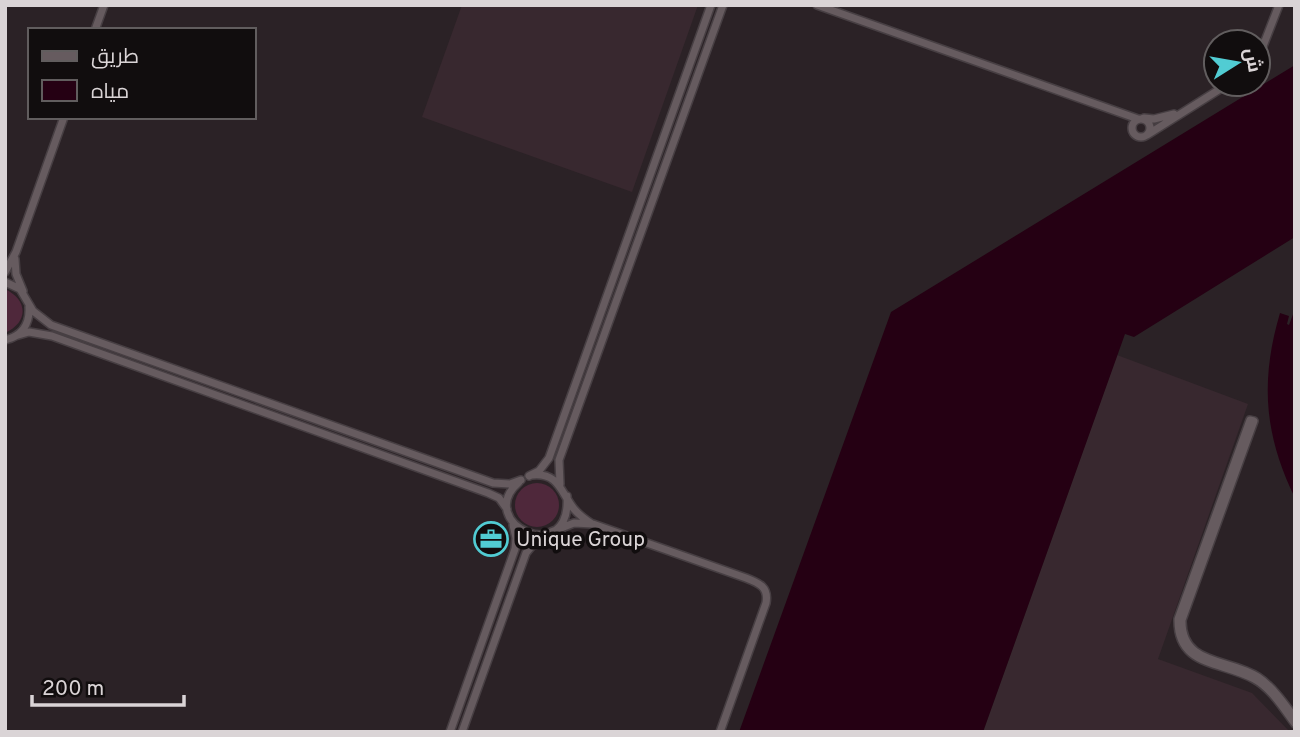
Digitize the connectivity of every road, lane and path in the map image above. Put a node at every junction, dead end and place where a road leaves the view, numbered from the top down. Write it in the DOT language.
graph roads {
  1 [pos="104,5"];
  2 [pos="711,5"];
  3 [pos="723,5"];
  4 [pos="817,5"];
  5 [pos="1279,5"];
  6 [pos="96,28"];
  7 [pos="1270,28"];
  8 [pos="1205,98"];
  9 [pos="1184,111"];
  10 [pos="1120,113"];
  11 [pos="1141,118"];
  12 [pos="63,119"];
  13 [pos="1132,128"];
  14 [pos="1147,135"];
  15 [pos="16,251"];
  16 [pos="5,272"];
  17 [pos="5,282"];
  18 [pos="28,300"];
  19 [pos="9,340"];
  20 [pos="530,476"];
  21 [pos="521,480"];
  22 [pos="559,484"];
  23 [pos="567,496"];
  24 [pos="507,509"];
  25 [pos="512,520"];
  26 [pos="593,524"];
  27 [pos="551,532"];
  28 [pos="541,535"];
  29 [pos="1295,718"];
  30 [pos="1295,724"];
  31 [pos="450,732"];
  32 [pos="462,732"];
  33 [pos="720,732"];
  1 -- 6 [label="street"];
  2 -- 20 [label="street"];
  3 -- 22 [label="street"];
  4 -- 10 [label="street"];
  5 -- 7 [label="street"];
  8 -- 9 [label="street"];
  9 -- 11 [label="street"];
  9 -- 14 [label="street"];
  10 -- 11 [label="street"];
  10 -- 13 [label="street"];
  11 -- 13 [label="street"];
  11 -- 14 [label="street"];
  12 -- 15 [label="street"];
  13 -- 14 [label="street"];
  15 -- 16 [label="street"];
  15 -- 18 [label="street"];
  17 -- 18 [label="street"];
  18 -- 19 [label="street"];
  18 -- 21 [label="street"];
  19 -- 24 [label="street"];
  20 -- 21 [label="street"];
  20 -- 22 [label="street"];
  21 -- 24 [label="street"];
  22 -- 23 [label="street"];
  23 -- 26 [label="street"];
  23 -- 27 [label="street"];
  24 -- 25 [label="street"];
  25 -- 28 [label="street"];
  25 -- 31 [label="street"];
  26 -- 27 [label="street"];
  26 -- 33 [label="street"];
  27 -- 28 [label="street"];
  28 -- 32 [label="street"];
  29 -- 30 [label="street"];
}
